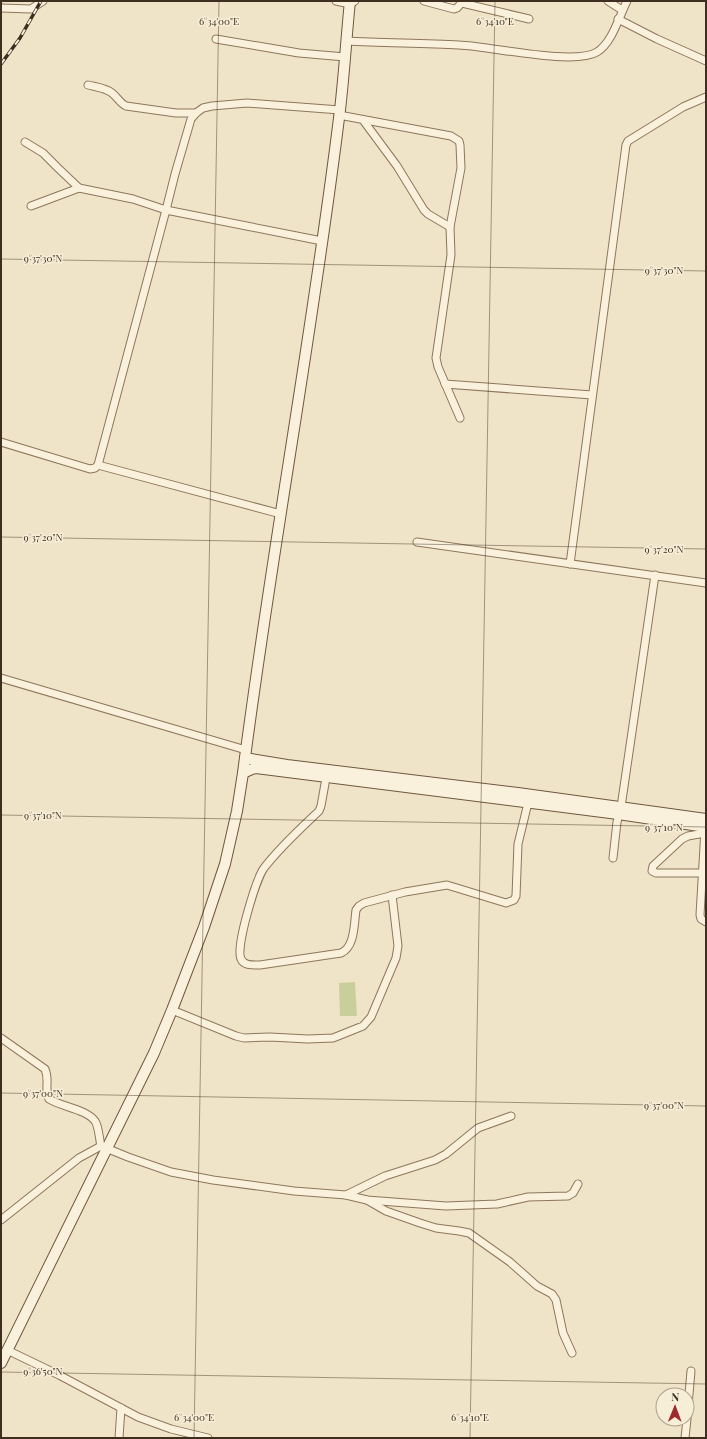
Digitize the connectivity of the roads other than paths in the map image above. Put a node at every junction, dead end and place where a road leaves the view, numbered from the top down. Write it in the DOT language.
graph roads {
  1 [pos="43,1"];
  2 [pos="336,1"];
  3 [pos="424,1"];
  4 [pos="608,1"];
  5 [pos="627,1"];
  6 [pos="352,2"];
  7 [pos="463,2"];
  8 [pos="1,8"];
  9 [pos="622,10"];
  10 [pos="529,19"];
  11 [pos="618,19"];
  12 [pos="216,39"];
  13 [pos="346,41"];
  14 [pos="345,57"];
  15 [pos="706,61"];
  16 [pos="88,84"];
  17 [pos="706,97"];
  18 [pos="340,112"];
  19 [pos="196,113"];
  20 [pos="363,120"];
  21 [pos="24,142"];
  22 [pos="79,188"];
  23 [pos="31,206"];
  24 [pos="166,210"];
  25 [pos="450,227"];
  26 [pos="322,241"];
  27 [pos="445,384"];
  28 [pos="592,395"];
  29 [pos="460,418"];
  30 [pos="1,442"];
  31 [pos="98,465"];
  32 [pos="281,514"];
  33 [pos="417,542"];
  34 [pos="570,564"];
  35 [pos="655,576"];
  36 [pos="706,583"];
  37 [pos="1,678"];
  38 [pos="246,754"];
  39 [pos="243,773"];
  40 [pos="326,778"];
  41 [pos="528,802"];
  42 [pos="620,811"];
  43 [pos="706,819"];
  44 [pos="705,829"];
  45 [pos="613,858"];
  46 [pos="702,873"];
  47 [pos="392,895"];
  48 [pos="706,922"];
  49 [pos="172,1010"];
  50 [pos="1,1038"];
  51 [pos="511,1116"];
  52 [pos="104,1147"];
  53 [pos="578,1184"];
  54 [pos="346,1195"];
  55 [pos="367,1200"];
  56 [pos="1,1220"];
  57 [pos="7,1350"];
  58 [pos="572,1354"];
  59 [pos="1,1363"];
  60 [pos="691,1372"];
  61 [pos="690,1387"];
  62 [pos="121,1408"];
  63 [pos="686,1427"];
  64 [pos="119,1438"];
  65 [pos="208,1438"];
  66 [pos="685,1438"];
  1 -- 8 [label="street"];
  2 -- 6 [label="street"];
  3 -- 7 [label="street"];
  4 -- 9 [label="street"];
  5 -- 9 [label="street"];
  6 -- 13 [label="street"];
  7 -- 10 [label="street"];
  9 -- 11 [label="street"];
  11 -- 13 [label="street"];
  11 -- 15 [label="street"];
  12 -- 14 [label="street"];
  13 -- 14 [label="street"];
  14 -- 18 [label="street"];
  16 -- 19 [label="street"];
  17 -- 28 [label="street"];
  18 -- 19 [label="street"];
  18 -- 20 [label="street"];
  18 -- 26 [label="street"];
  19 -- 24 [label="street"];
  20 -- 25 [label="street"];
  20 -- 25 [label="street"];
  21 -- 22 [label="street"];
  22 -- 23 [label="street"];
  22 -- 24 [label="street"];
  24 -- 26 [label="street"];
  24 -- 31 [label="street"];
  25 -- 27 [label="street"];
  26 -- 32 [label="street"];
  27 -- 28 [label="street"];
  27 -- 29 [label="street"];
  28 -- 34 [label="street"];
  30 -- 31 [label="street"];
  31 -- 32 [label="street"];
  32 -- 38 [label="street"];
  33 -- 34 [label="street"];
  34 -- 35 [label="street"];
  35 -- 36 [label="street"];
  35 -- 42 [label="street"];
  37 -- 38 [label="street"];
  38 -- 39 [label="street"];
  38 -- 42 [label="street"];
  39 -- 40 [label="street"];
  39 -- 49 [label="street"];
  40 -- 41 [label="street"];
  40 -- 47 [label="street"];
  41 -- 42 [label="street"];
  41 -- 47 [label="street"];
  42 -- 43 [label="street"];
  42 -- 44 [label="street"];
  42 -- 45 [label="street"];
  44 -- 46 [label="street"];
  44 -- 46 [label="street"];
  46 -- 48 [label="street"];
  47 -- 49 [label="street"];
  49 -- 52 [label="street"];
  50 -- 52 [label="street"];
  51 -- 54 [label="street"];
  52 -- 54 [label="street"];
  52 -- 56 [label="street"];
  52 -- 57 [label="street"];
  53 -- 55 [label="street"];
  54 -- 55 [label="street"];
  55 -- 58 [label="street"];
  57 -- 59 [label="street"];
  57 -- 62 [label="street"];
  60 -- 61 [label="street"];
  62 -- 64 [label="street"];
  62 -- 65 [label="street"];
  63 -- 66 [label="street"];
}
